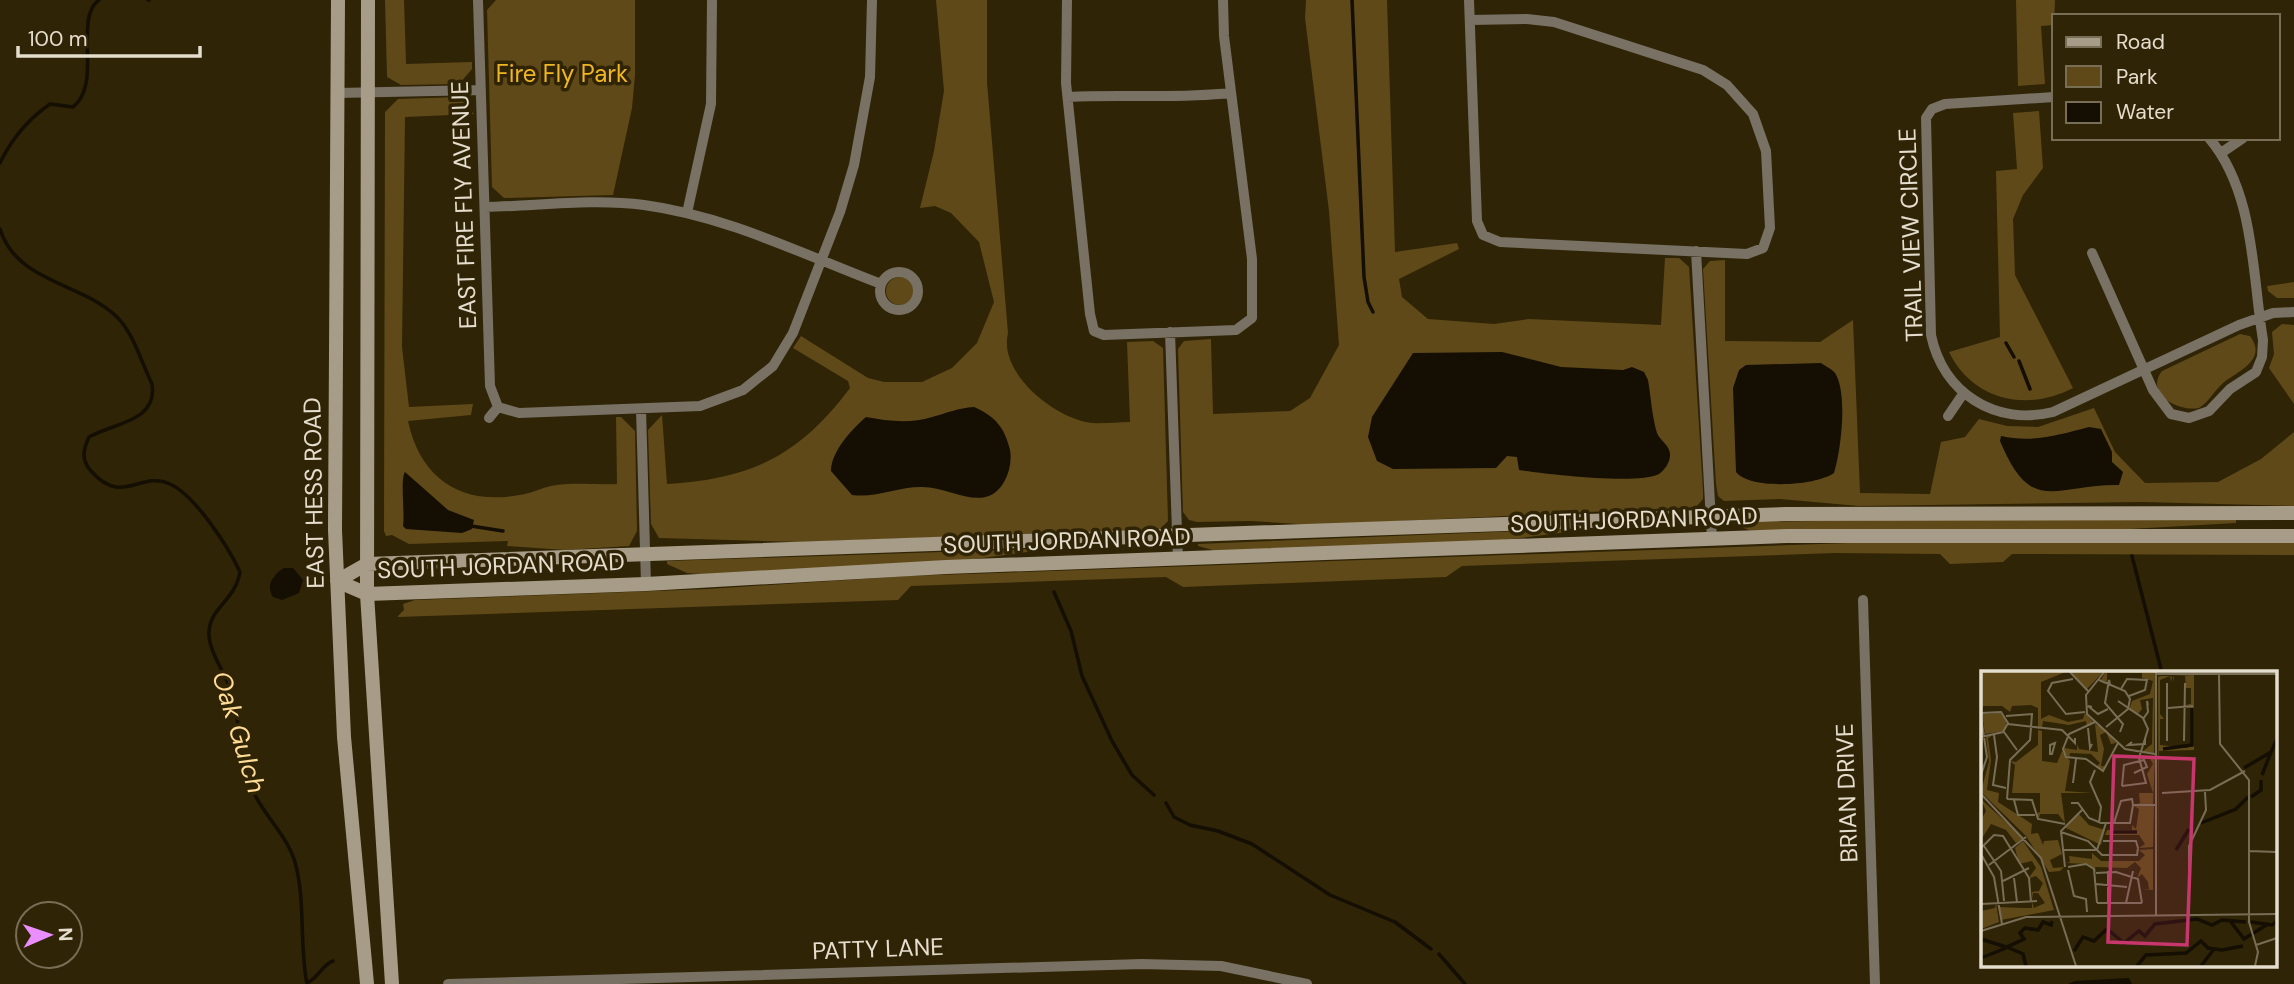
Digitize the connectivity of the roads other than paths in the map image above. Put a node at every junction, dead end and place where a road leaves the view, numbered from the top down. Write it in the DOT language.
graph roads {
  1 [pos="338,0"];
  2 [pos="368,0"];
  3 [pos="478,0"];
  4 [pos="712,0"];
  5 [pos="872,0"];
  6 [pos="1067,0"];
  7 [pos="1223,0"];
  8 [pos="1469,0"];
  9 [pos="1470,20"];
  10 [pos="481,90"];
  11 [pos="338,93"];
  12 [pos="369,93"];
  13 [pos="1230,93"];
  14 [pos="1068,97"];
  15 [pos="2052,97"];
  16 [pos="2211,140"];
  17 [pos="2240,140"];
  18 [pos="2221,153"];
  19 [pos="485,207"];
  20 [pos="687,213"];
  21 [pos="1483,235"];
  22 [pos="1474,244"];
  23 [pos="1763,248"];
  24 [pos="1696,251"];
  25 [pos="2092,253"];
  26 [pos="1772,257"];
  27 [pos="821,261"];
  28 [pos="881,284"];
  29 [pos="2294,312"];
  30 [pos="2259,318"];
  31 [pos="1249,322"];
  32 [pos="1258,331"];
  33 [pos="1170,332"];
  34 [pos="2143,370"];
  35 [pos="1963,394"];
  36 [pos="498,407"];
  37 [pos="641,409"];
  38 [pos="1948,416"];
  39 [pos="489,418"];
  40 [pos="2294,513"];
  41 [pos="1711,516"];
  42 [pos="2294,536"];
  43 [pos="1177,537"];
  44 [pos="1712,539"];
  45 [pos="645,556"];
  46 [pos="1178,560"];
  47 [pos="367,564"];
  48 [pos="337,581"];
  49 [pos="646,584"];
  50 [pos="367,594"];
  51 [pos="1863,600"];
  52 [pos="367,984"];
  53 [pos="392,984"];
  54 [pos="448,984"];
  55 [pos="1307,984"];
  56 [pos="1875,984"];
  1 -- 11 [label="main road, EAST HESS ROAD"];
  2 -- 12 [label="main road"];
  3 -- 10 [label="street, EAST FIRE FLY AVENUE"];
  4 -- 20 [label="street"];
  5 -- 27 [label="street"];
  6 -- 14 [label="street"];
  7 -- 13 [label="street"];
  8 -- 9 [label="street"];
  9 -- 21 [label="street"];
  9 -- 23 [label="street"];
  10 -- 12 [label="street"];
  10 -- 19 [label="street, EAST FIRE FLY AVENUE"];
  11 -- 12 [label="street"];
  11 -- 48 [label="main road, EAST HESS ROAD"];
  12 -- 47 [label="main road"];
  13 -- 14 [label="street"];
  13 -- 31 [label="street"];
  14 -- 33 [label="street"];
  15 -- 35 [label="street, TRAIL VIEW CIRCLE"];
  16 -- 18 [label="street"];
  17 -- 18 [label="street"];
  18 -- 30 [label="street"];
  19 -- 20 [label="street"];
  19 -- 36 [label="street, EAST FIRE FLY AVENUE"];
  20 -- 27 [label="street"];
  21 -- 22 [label="street"];
  21 -- 24 [label="street"];
  23 -- 24 [label="street"];
  23 -- 26 [label="street"];
  24 -- 41 [label="street"];
  25 -- 34 [label="street"];
  27 -- 28 [label="street"];
  27 -- 37 [label="street"];
  29 -- 30 [label="street, TRAIL VIEW CIRCLE"];
  30 -- 34 [label="street, TRAIL VIEW CIRCLE"];
  30 -- 34 [label="street"];
  31 -- 32 [label="street"];
  31 -- 33 [label="street"];
  33 -- 43 [label="street"];
  34 -- 35 [label="street, TRAIL VIEW CIRCLE"];
  35 -- 38 [label="street"];
  36 -- 37 [label="street"];
  36 -- 39 [label="street"];
  37 -- 45 [label="street"];
  40 -- 41 [label="main road, SOUTH JORDAN ROAD"];
  41 -- 43 [label="main road, SOUTH JORDAN ROAD"];
  41 -- 44 [label="street"];
  42 -- 44 [label="main road, SOUTH JORDAN ROAD"];
  43 -- 45 [label="main road, SOUTH JORDAN ROAD"];
  43 -- 46 [label="street"];
  44 -- 46 [label="main road, SOUTH JORDAN ROAD"];
  45 -- 47 [label="main road, SOUTH JORDAN ROAD"];
  45 -- 49 [label="street"];
  46 -- 49 [label="main road, SOUTH JORDAN ROAD"];
  47 -- 48 [label="main road, SOUTH JORDAN ROAD"];
  47 -- 50 [label="main road"];
  48 -- 50 [label="main road, SOUTH JORDAN ROAD"];
  48 -- 52 [label="main road, EAST HESS ROAD"];
  49 -- 50 [label="main road, SOUTH JORDAN ROAD"];
  50 -- 53 [label="main road"];
  51 -- 56 [label="street, BRIAN DRIVE"];
  54 -- 55 [label="street, PATTY LANE"];
}
